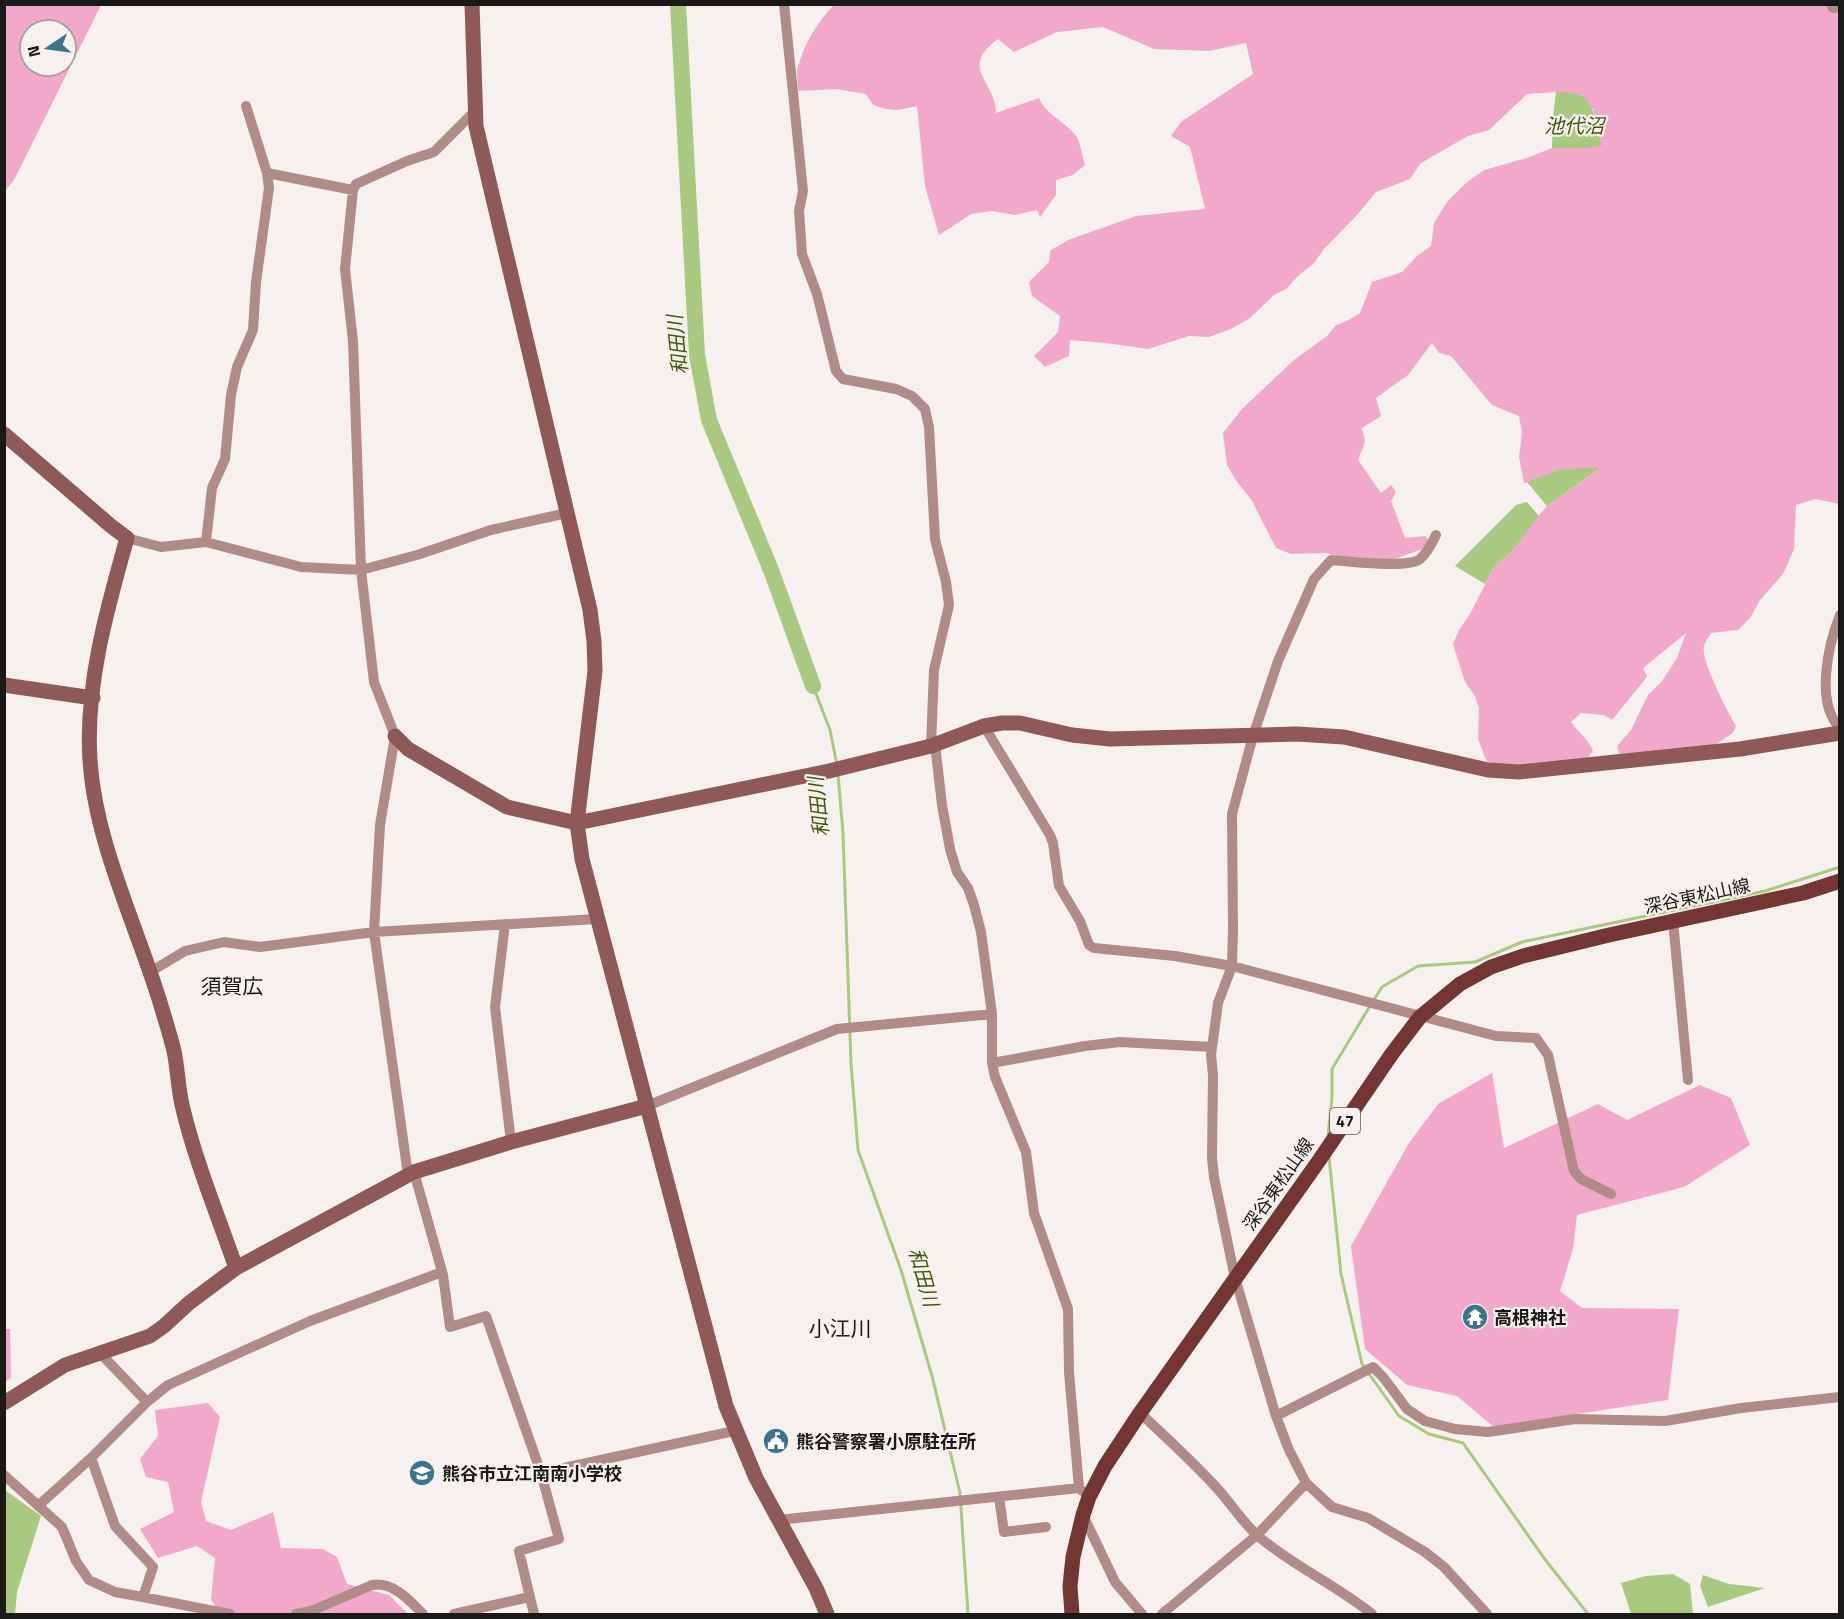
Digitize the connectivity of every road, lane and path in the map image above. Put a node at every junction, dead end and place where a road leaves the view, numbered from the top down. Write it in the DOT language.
graph roads {
  1 [pos="472,4"];
  2 [pos="784,4"];
  3 [pos="1831,4"];
  4 [pos="1839,7"];
  5 [pos="246,106"];
  6 [pos="475,111"];
  7 [pos="267,173"];
  8 [pos="353,190"];
  9 [pos="4,434"];
  10 [pos="567,513"];
  11 [pos="1436,535"];
  12 [pos="128,538"];
  13 [pos="206,542"];
  14 [pos="361,570"];
  15 [pos="1839,615"];
  16 [pos="4,685"];
  17 [pos="93,698"];
  18 [pos="984,726"];
  19 [pos="1839,730"];
  20 [pos="395,736"];
  21 [pos="1253,736"];
  22 [pos="933,745"];
  23 [pos="577,823"];
  24 [pos="1839,881"];
  25 [pos="597,919"];
  26 [pos="1673,921"];
  27 [pos="505,924"];
  28 [pos="374,932"];
  29 [pos="1232,966"];
  30 [pos="150,972"];
  31 [pos="992,1014"];
  32 [pos="1420,1017"];
  33 [pos="1212,1047"];
  34 [pos="992,1063"];
  35 [pos="1688,1080"];
  36 [pos="646,1107"];
  37 [pos="511,1142"];
  38 [pos="411,1173"];
  39 [pos="1611,1194"];
  40 [pos="236,1268"];
  41 [pos="442,1272"];
  42 [pos="1234,1278"];
  43 [pos="100,1353"];
  44 [pos="1839,1397"];
  45 [pos="147,1402"];
  46 [pos="4,1403"];
  47 [pos="1140,1413"];
  48 [pos="1276,1416"];
  49 [pos="734,1431"];
  50 [pos="91,1458"];
  51 [pos="541,1473"];
  52 [pos="4,1475"];
  53 [pos="1306,1483"];
  54 [pos="1084,1492"];
  55 [pos="999,1497"];
  56 [pos="38,1506"];
  57 [pos="1083,1515"];
  58 [pos="778,1520"];
  59 [pos="1046,1527"];
  60 [pos="1257,1535"];
  61 [pos="143,1597"];
  62 [pos="529,1597"];
  63 [pos="209,1612"];
  64 [pos="230,1614"];
  65 [pos="296,1614"];
  66 [pos="423,1614"];
  67 [pos="454,1614"];
  68 [pos="534,1614"];
  69 [pos="827,1614"];
  70 [pos="1072,1614"];
  71 [pos="1142,1614"];
  72 [pos="1162,1614"];
  73 [pos="1372,1614"];
  74 [pos="1487,1614"];
  1 -- 6 [label="street"];
  2 -- 22 [label="street"];
  3 -- 4 [label="street"];
  5 -- 7 [label="street"];
  6 -- 8 [label="street"];
  6 -- 10 [label="street"];
  7 -- 8 [label="street"];
  7 -- 13 [label="street"];
  8 -- 14 [label="street"];
  9 -- 12 [label="street"];
  10 -- 14 [label="street"];
  10 -- 23 [label="street"];
  11 -- 21 [label="street"];
  12 -- 13 [label="street"];
  12 -- 17 [label="street"];
  13 -- 14 [label="street"];
  14 -- 20 [label="street"];
  15 -- 19 [label="street"];
  16 -- 17 [label="street"];
  17 -- 30 [label="street"];
  18 -- 21 [label="street"];
  18 -- 22 [label="street"];
  18 -- 29 [label="street"];
  19 -- 21 [label="street"];
  20 -- 23 [label="street"];
  20 -- 28 [label="street"];
  21 -- 29 [label="street"];
  22 -- 23 [label="street"];
  22 -- 31 [label="street"];
  23 -- 25 [label="street"];
  24 -- 26 [label="main road, 深谷東松山線 / 47"];
  25 -- 27 [label="street"];
  25 -- 36 [label="street"];
  26 -- 32 [label="main road, 深谷東松山線 / 47"];
  26 -- 35 [label="street"];
  27 -- 28 [label="street"];
  27 -- 37 [label="street"];
  28 -- 30 [label="street"];
  28 -- 38 [label="street"];
  29 -- 32 [label="street"];
  29 -- 33 [label="street"];
  30 -- 40 [label="street"];
  31 -- 34 [label="street"];
  31 -- 36 [label="street"];
  32 -- 39 [label="street"];
  32 -- 42 [label="main road, 深谷東松山線 / 47"];
  33 -- 34 [label="street"];
  33 -- 42 [label="street"];
  34 -- 54 [label="street"];
  36 -- 37 [label="street"];
  36 -- 49 [label="street"];
  37 -- 38 [label="street"];
  38 -- 40 [label="street"];
  38 -- 41 [label="street"];
  40 -- 43 [label="street"];
  41 -- 45 [label="street"];
  41 -- 51 [label="street"];
  42 -- 47 [label="main road, 深谷東松山線 / 47"];
  42 -- 48 [label="street"];
  43 -- 45 [label="street"];
  43 -- 46 [label="street"];
  44 -- 48 [label="street"];
  45 -- 50 [label="street"];
  47 -- 54 [label="main road, 深谷東松山線 / 47"];
  47 -- 60 [label="street"];
  48 -- 53 [label="street"];
  49 -- 51 [label="street"];
  49 -- 58 [label="street"];
  50 -- 56 [label="street"];
  50 -- 61 [label="street"];
  51 -- 62 [label="street"];
  52 -- 56 [label="street"];
  53 -- 60 [label="street"];
  53 -- 74 [label="street"];
  54 -- 55 [label="street"];
  54 -- 57 [label="main road, 深谷東松山線 / 47"];
  55 -- 58 [label="street"];
  55 -- 59 [label="street"];
  56 -- 61 [label="street"];
  57 -- 70 [label="main road, 深谷東松山線 / 47"];
  57 -- 71 [label="street"];
  58 -- 69 [label="street"];
  60 -- 72 [label="street"];
  60 -- 73 [label="street"];
  61 -- 63 [label="street"];
  62 -- 67 [label="street"];
  62 -- 68 [label="street"];
  63 -- 64 [label="street"];
  65 -- 66 [label="street"];
}
